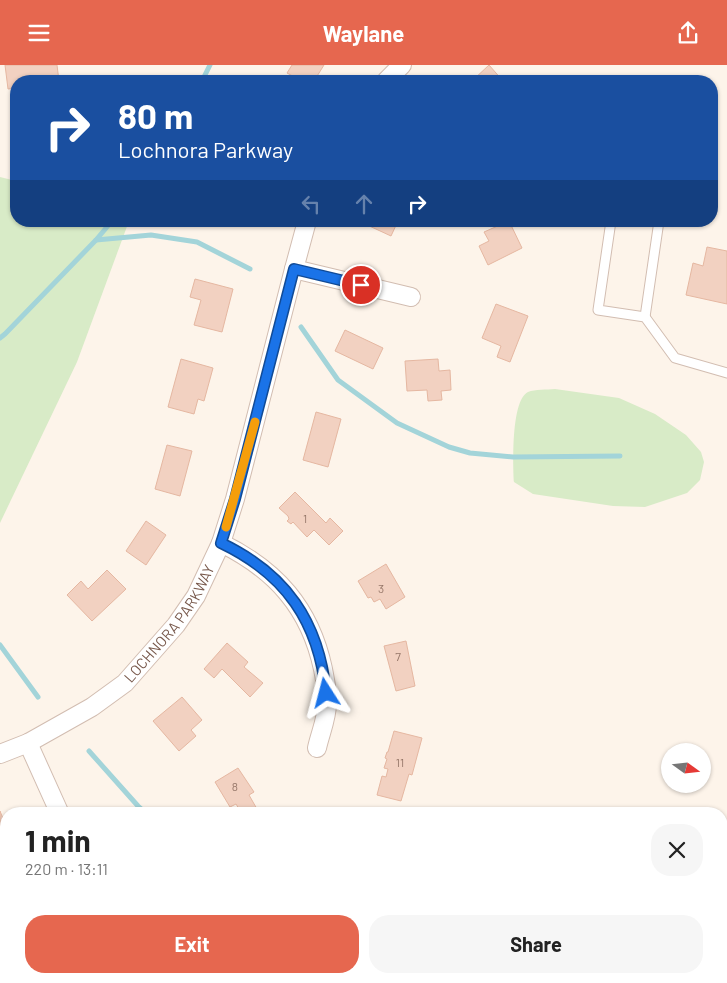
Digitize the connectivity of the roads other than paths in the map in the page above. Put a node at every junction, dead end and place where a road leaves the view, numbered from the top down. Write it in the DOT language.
graph roads {
  1 [pos="402,65"];
  2 [pos="392,75"];
  3 [pos="306,227"];
  4 [pos="611,227"];
  5 [pos="658,227"];
  6 [pos="294,269"];
  7 [pos="411,297"];
  8 [pos="645,317"];
  9 [pos="727,373"];
  10 [pos="221,543"];
  11 [pos="28,743"];
  12 [pos="317,748"];
  13 [pos="0,755"];
  14 [pos="57,807"];
  1 -- 2 [label="street"];
  3 -- 6 [label="street, LOCHNORA PARKWAY"];
  4 -- 8 [label="lane"];
  5 -- 8 [label="lane"];
  6 -- 7 [label="street"];
  6 -- 10 [label="street, LOCHNORA PARKWAY"];
  8 -- 9 [label="lane"];
  10 -- 11 [label="street, LOCHNORA PARKWAY"];
  10 -- 12 [label="street"];
  11 -- 13 [label="street, LOCHNORA PARKWAY"];
  11 -- 14 [label="street"];
}
